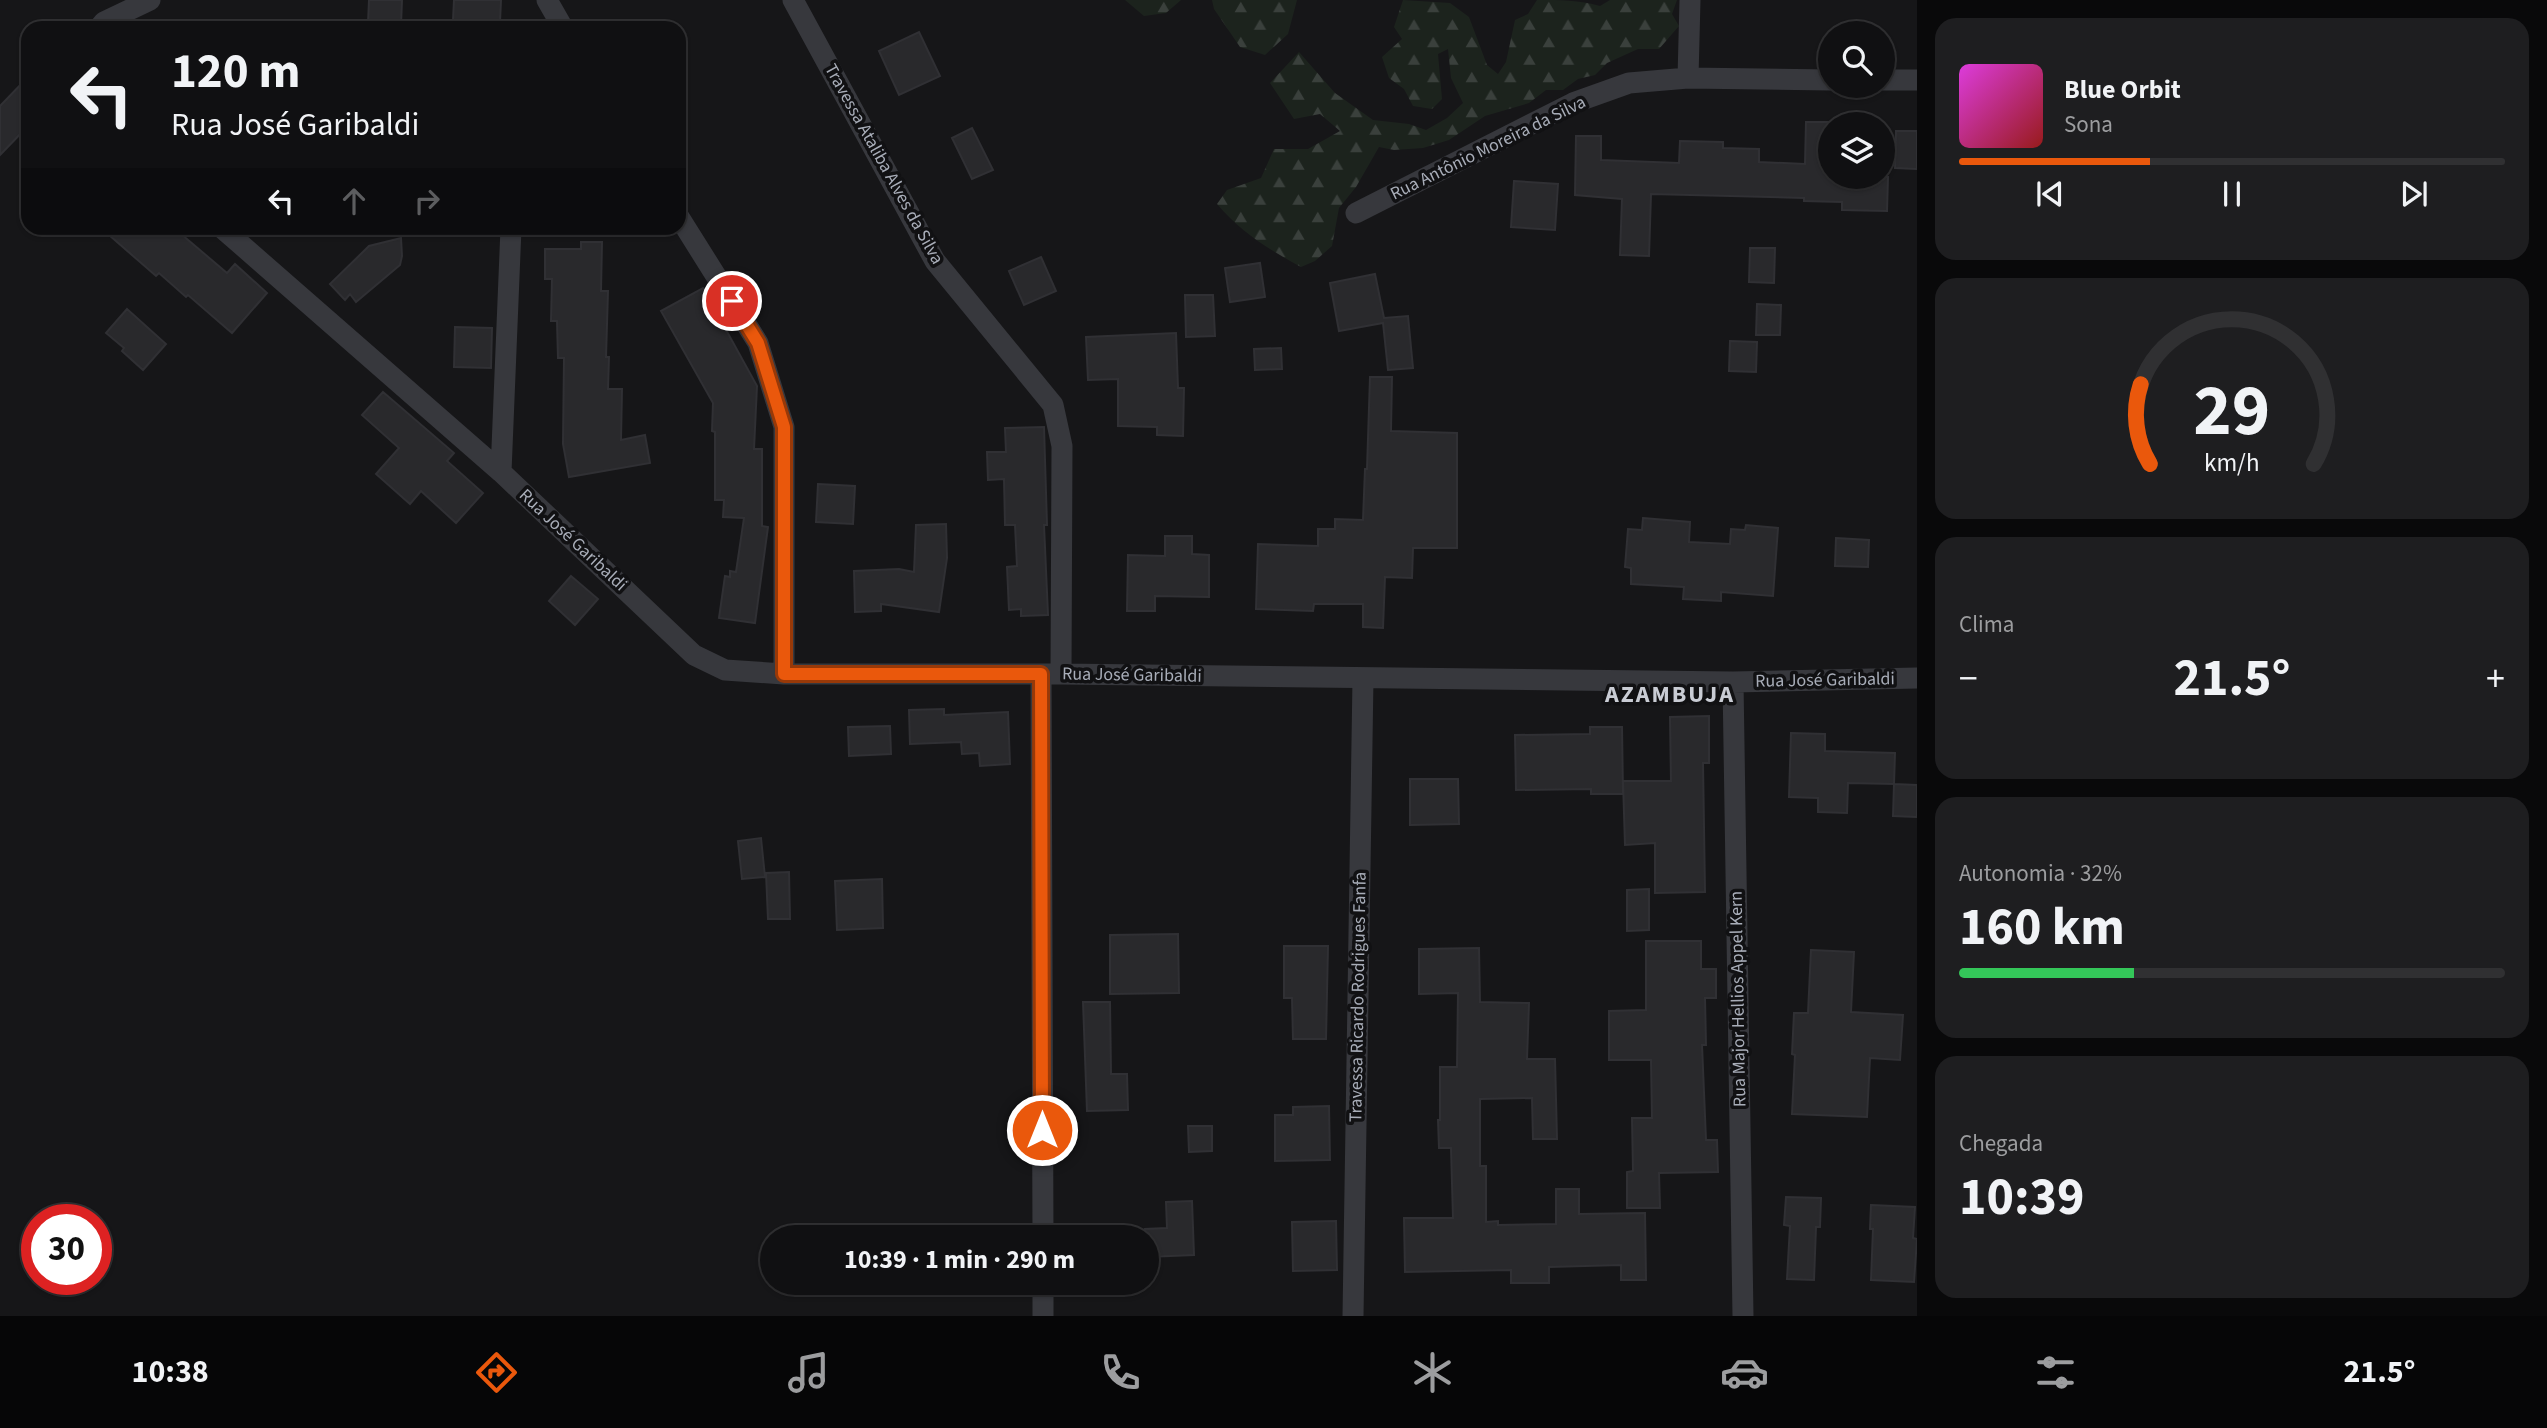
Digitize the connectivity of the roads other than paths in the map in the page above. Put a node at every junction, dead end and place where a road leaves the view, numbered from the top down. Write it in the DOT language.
graph roads {
  1 [pos="150,0"];
  2 [pos="547,0"];
  3 [pos="793,0"];
  4 [pos="1690,0"];
  5 [pos="106,21"];
  6 [pos="559,21"];
  7 [pos="1689,78"];
  8 [pos="1818,80"];
  9 [pos="1895,80"];
  10 [pos="1917,80"];
  11 [pos="1356,214"];
  12 [pos="686,228"];
  13 [pos="230,235"];
  14 [pos="511,235"];
  15 [pos="501,472"];
  16 [pos="784,674"];
  17 [pos="1051,674"];
  18 [pos="1363,678"];
  19 [pos="1917,678"];
  20 [pos="1733,682"];
  21 [pos="1043,1225"];
  22 [pos="1043,1295"];
  23 [pos="1043,1316"];
  24 [pos="1353,1316"];
  25 [pos="1743,1316"];
  1 -- 5 [label="street"];
  2 -- 6 [label="street"];
  3 -- 17 [label="street, Travessa Ataliba Alves da Silva"];
  4 -- 7 [label="street"];
  7 -- 8 [label="street, Rua Antônio Moreira da Silva"];
  7 -- 11 [label="street, Rua Antônio Moreira da Silva"];
  9 -- 10 [label="street"];
  12 -- 16 [label="street"];
  13 -- 15 [label="street, Rua José Garibaldi"];
  14 -- 15 [label="street"];
  15 -- 16 [label="street, Rua José Garibaldi"];
  16 -- 17 [label="street, Rua José Garibaldi"];
  17 -- 18 [label="street, Rua José Garibaldi"];
  17 -- 21 [label="street, Travessa Ataliba Alves da Silva"];
  18 -- 20 [label="street, Rua José Garibaldi"];
  18 -- 24 [label="street, Travessa Ricardo Rodrigues Fanfa"];
  19 -- 20 [label="street, Rua José Garibaldi"];
  20 -- 25 [label="street, Rua Major Hellios Appel Kern"];
  22 -- 23 [label="street"];
}
